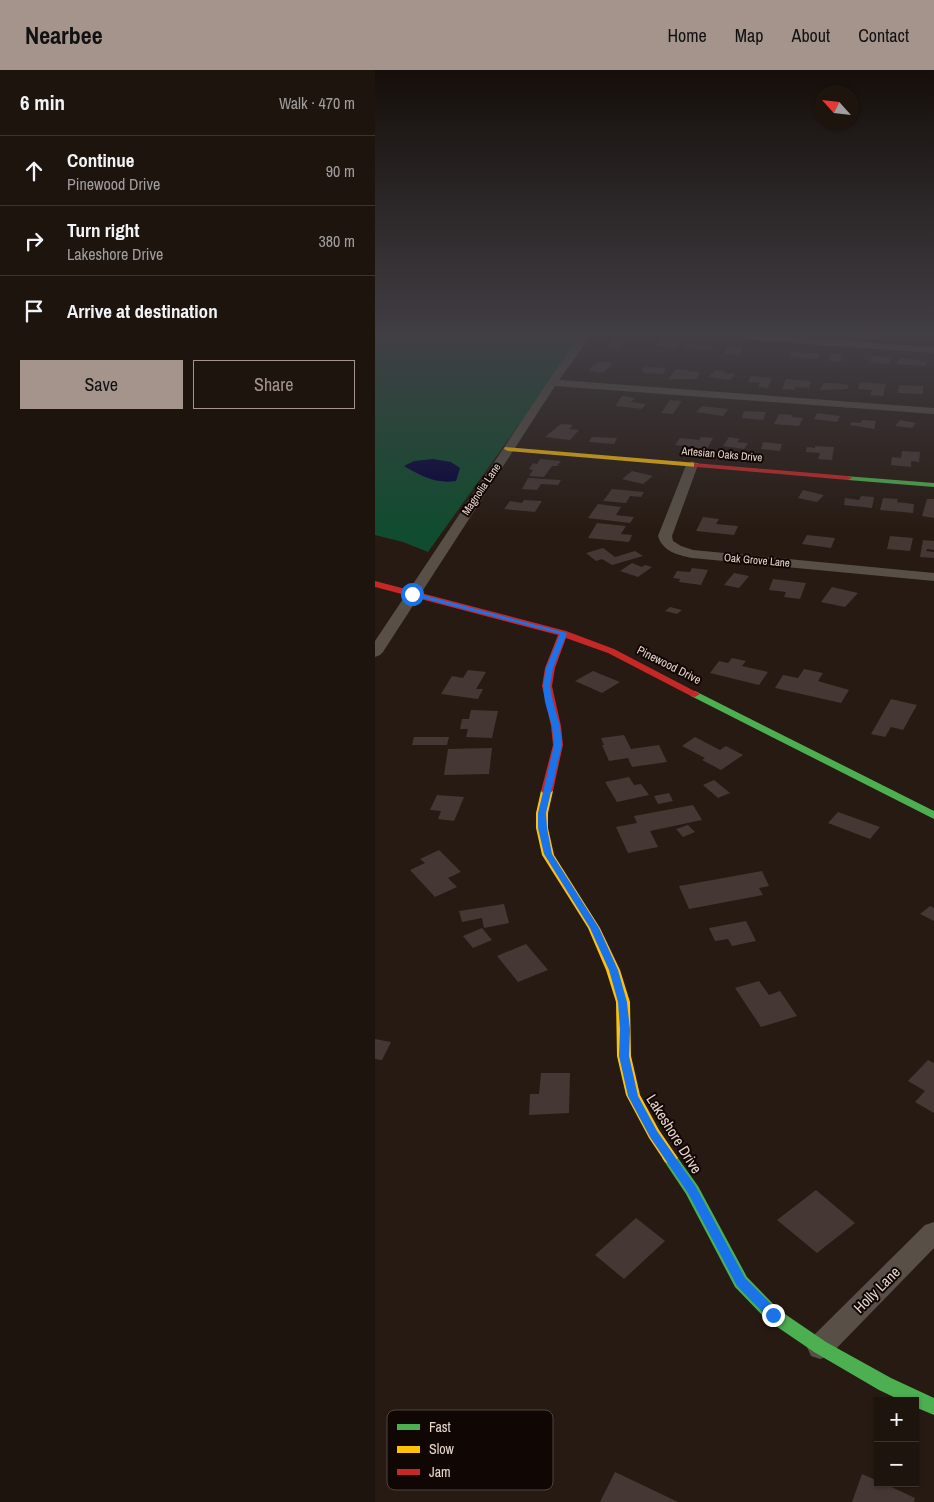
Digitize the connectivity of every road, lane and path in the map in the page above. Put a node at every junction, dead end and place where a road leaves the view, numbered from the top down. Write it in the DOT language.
graph roads {
  1 [pos="541,399"];
  2 [pos="768,399"];
  3 [pos="934,411"];
  4 [pos="508,449"];
  5 [pos="693,464"];
  6 [pos="934,484"];
  7 [pos="934,576"];
  8 [pos="375,584"];
  9 [pos="412,594"];
  10 [pos="563,633"];
  11 [pos="375,652"];
  12 [pos="934,816"];
  13 [pos="934,1232"];
  14 [pos="821,1347"];
  15 [pos="934,1407"];
  1 -- 4 [label="street, Magnolia Lane"];
  2 -- 3 [label="street"];
  4 -- 5 [label="street, Artesian Oaks Drive"];
  4 -- 9 [label="street, Magnolia Lane"];
  5 -- 6 [label="street, Artesian Oaks Drive"];
  5 -- 7 [label="street, Oak Grove Lane"];
  8 -- 9 [label="street, Pinewood Drive"];
  9 -- 10 [label="street, Pinewood Drive"];
  9 -- 11 [label="street, Magnolia Lane"];
  10 -- 12 [label="street, Pinewood Drive"];
  10 -- 14 [label="street, Lakeshore Drive"];
  13 -- 14 [label="street, Holly Lane"];
  14 -- 15 [label="street, Lakeshore Drive"];
}
